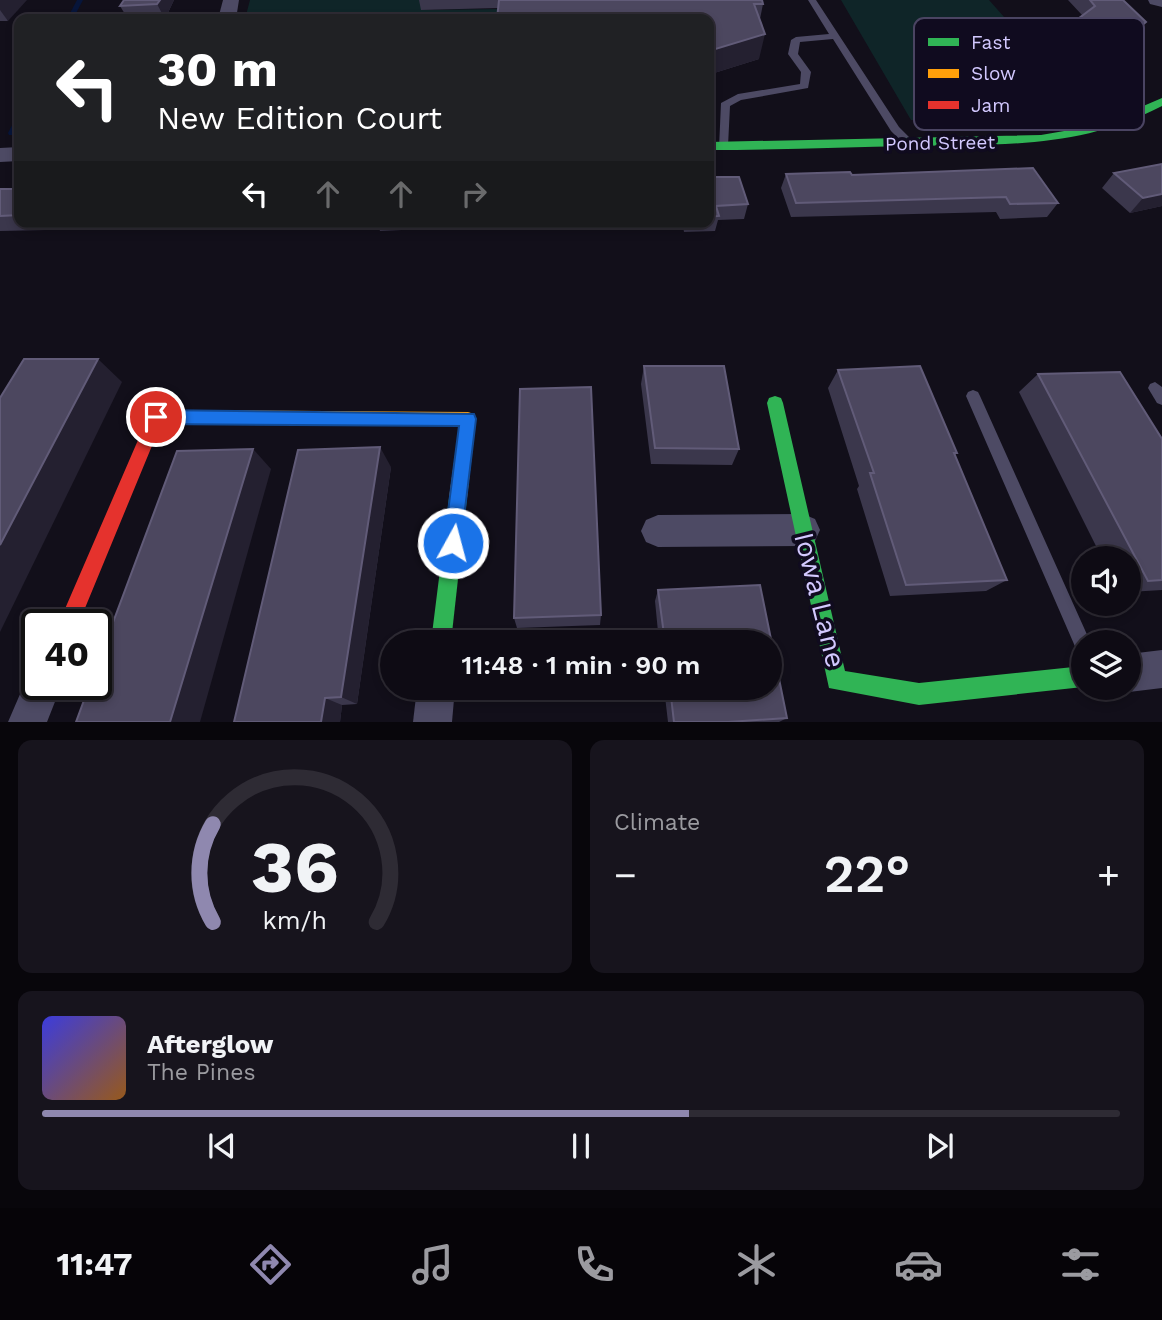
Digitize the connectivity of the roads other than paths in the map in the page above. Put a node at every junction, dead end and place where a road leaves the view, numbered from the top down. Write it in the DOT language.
graph roads {
  1 [pos="813,0"];
  2 [pos="1156,0"];
  3 [pos="1162,2"];
  4 [pos="836,36"];
  5 [pos="1162,101"];
  6 [pos="1144,113"];
  7 [pos="1104,130"];
  8 [pos="910,144"];
  9 [pos="716,146"];
  10 [pos="973,396"];
  11 [pos="775,403"];
  12 [pos="803,530"];
  13 [pos="658,531"];
  14 [pos="75,609"];
  15 [pos="442,630"];
  16 [pos="1076,630"];
  17 [pos="1162,669"];
  18 [pos="1141,672"];
  19 [pos="1071,678"];
  20 [pos="36,700"];
  21 [pos="435,700"];
  22 [pos="27,722"];
  23 [pos="432,722"];
  1 -- 4 [label="lane"];
  2 -- 3 [label="street"];
  4 -- 8 [label="lane"];
  4 -- 9 [label="lane"];
  5 -- 6 [label="street, Pond Street"];
  7 -- 8 [label="street, Pond Street"];
  8 -- 9 [label="street, Pond Street"];
  10 -- 16 [label="lane"];
  11 -- 12 [label="street, Iowa Lane"];
  12 -- 13 [label="street"];
  12 -- 19 [label="street, Iowa Lane"];
  14 -- 15 [label="street"];
  17 -- 18 [label="street"];
  20 -- 22 [label="street"];
  21 -- 23 [label="street"];
}
